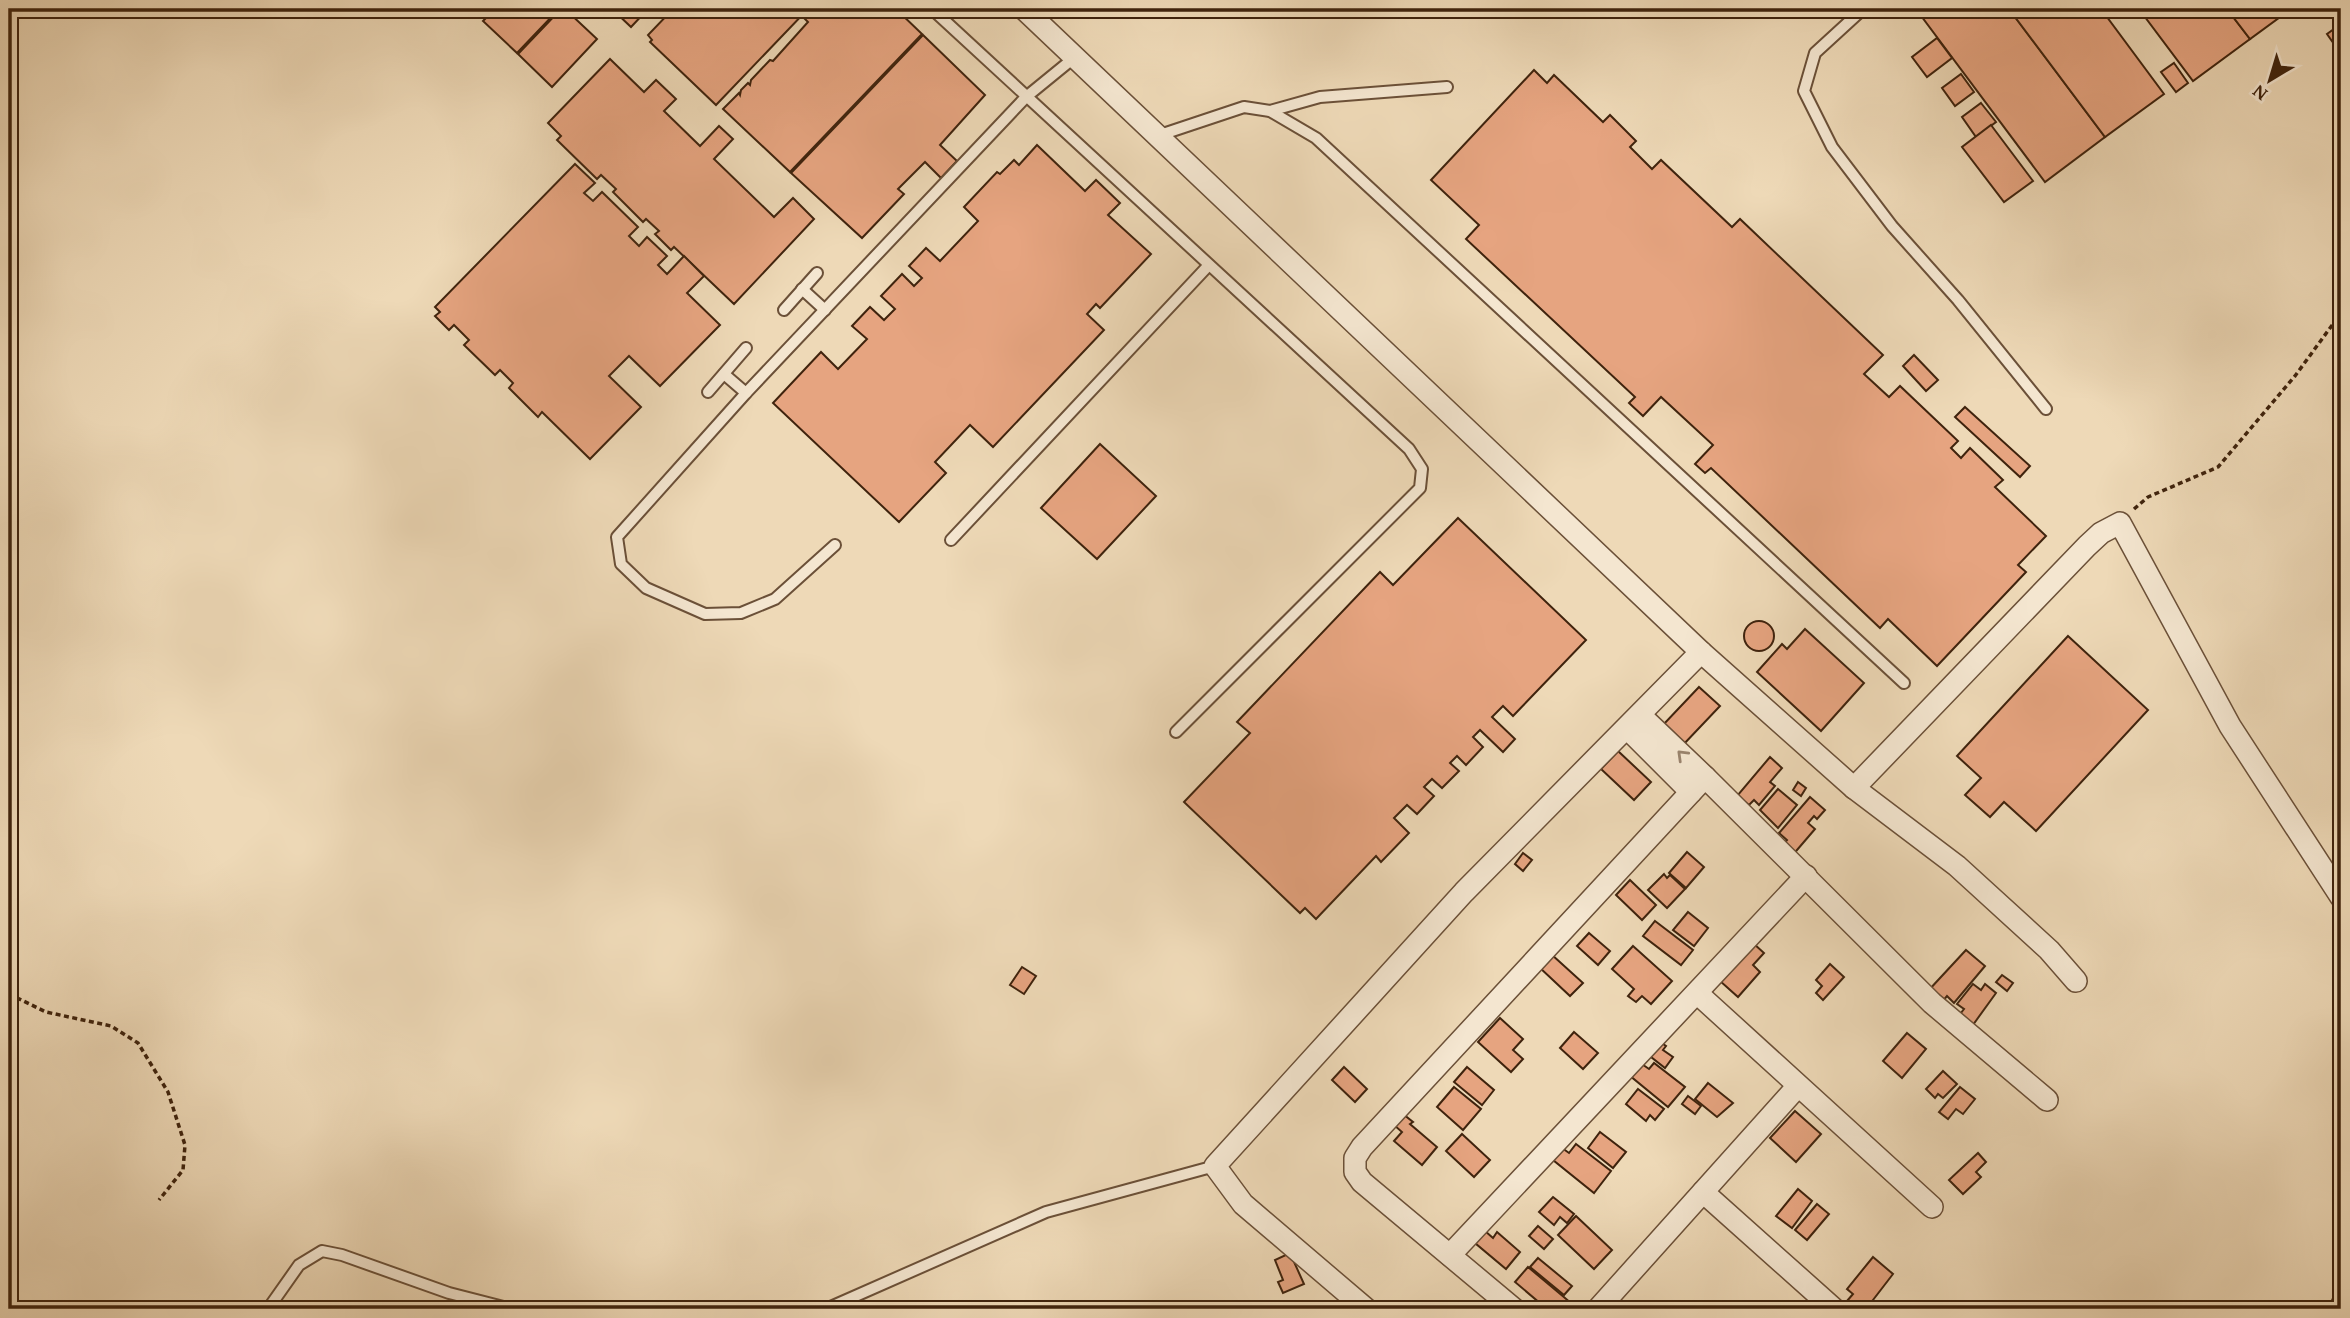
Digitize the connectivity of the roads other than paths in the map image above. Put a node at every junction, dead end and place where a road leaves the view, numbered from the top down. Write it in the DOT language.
graph roads {
  1 [pos="932,9"];
  2 [pos="1024,9"];
  3 [pos="1863,9"];
  4 [pos="1075,57"];
  5 [pos="1447,87"];
  6 [pos="1026,97"];
  7 [pos="1270,111"];
  8 [pos="1160,135"];
  9 [pos="1208,266"];
  10 [pos="817,273"];
  11 [pos="802,289"];
  12 [pos="784,310"];
  13 [pos="825,310"];
  14 [pos="746,348"];
  15 [pos="724,374"];
  16 [pos="708,392"];
  17 [pos="746,393"];
  18 [pos="2046,409"];
  19 [pos="951,540"];
  20 [pos="835,545"];
  21 [pos="1701,652"];
  22 [pos="1904,683"];
  23 [pos="1633,721"];
  24 [pos="1176,732"];
  25 [pos="1698,784"];
  26 [pos="1853,788"];
  27 [pos="1806,876"];
  28 [pos="2341,897"];
  29 [pos="2076,981"];
  30 [pos="1697,993"];
  31 [pos="1798,1086"];
  32 [pos="2047,1100"];
  33 [pos="1215,1166"];
  34 [pos="1703,1192"];
  35 [pos="1933,1207"];
  36 [pos="1450,1255"];
  37 [pos="268,1309"];
  38 [pos="511,1309"];
  39 [pos="826,1309"];
  40 [pos="1366,1309"];
  41 [pos="1514,1309"];
  42 [pos="1598,1309"];
  43 [pos="1834,1309"];
  1 -- 6 [label="lane"];
  2 -- 4 [label="street"];
  3 -- 18 [label="lane"];
  4 -- 6 [label="lane"];
  4 -- 8 [label="street"];
  5 -- 7 [label="lane"];
  6 -- 9 [label="lane"];
  6 -- 13 [label="lane"];
  7 -- 8 [label="lane"];
  7 -- 22 [label="lane"];
  8 -- 21 [label="street"];
  9 -- 19 [label="lane"];
  9 -- 24 [label="lane"];
  10 -- 11 [label="lane"];
  11 -- 12 [label="lane"];
  11 -- 13 [label="lane"];
  13 -- 17 [label="lane"];
  14 -- 15 [label="lane"];
  15 -- 16 [label="lane"];
  15 -- 17 [label="lane"];
  17 -- 20 [label="lane"];
  21 -- 23 [label="street"];
  21 -- 26 [label="street"];
  23 -- 25 [label="street"];
  23 -- 33 [label="street"];
  25 -- 27 [label="street"];
  25 -- 36 [label="street"];
  26 -- 28 [label="street"];
  26 -- 29 [label="street"];
  27 -- 30 [label="street"];
  27 -- 32 [label="street"];
  30 -- 31 [label="street"];
  30 -- 36 [label="street"];
  31 -- 34 [label="street"];
  31 -- 35 [label="street"];
  33 -- 39 [label="lane"];
  33 -- 40 [label="street"];
  34 -- 42 [label="street"];
  34 -- 43 [label="street"];
  36 -- 41 [label="street"];
  37 -- 38 [label="lane"];
}
